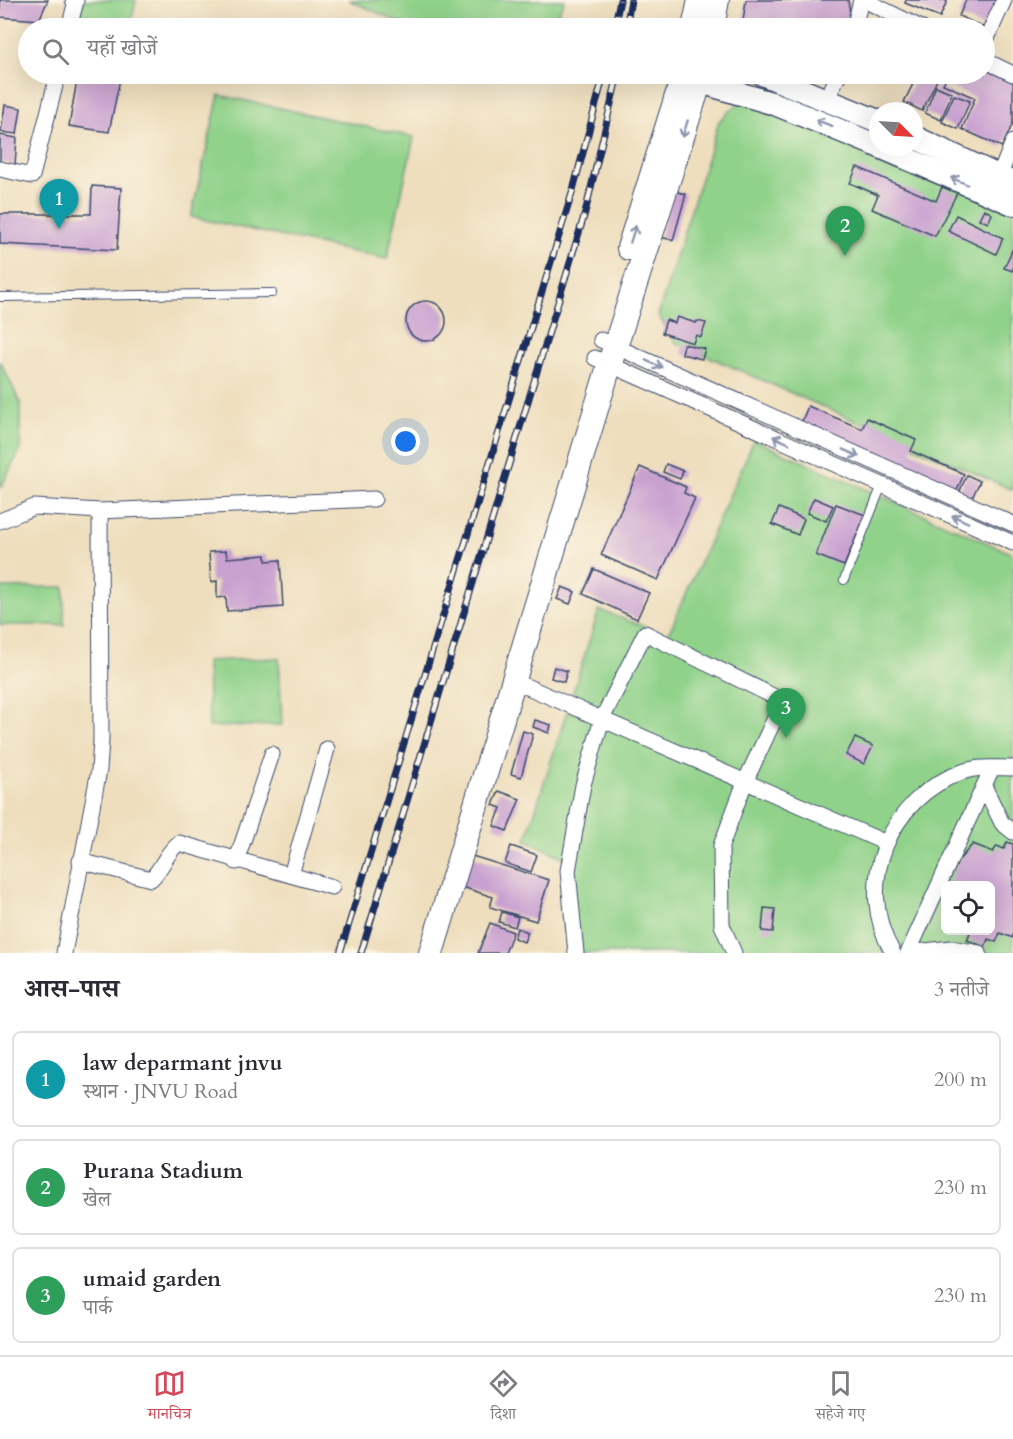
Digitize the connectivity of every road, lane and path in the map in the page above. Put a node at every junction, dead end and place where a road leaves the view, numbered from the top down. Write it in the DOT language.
graph roads {
  1 [pos="72,0"];
  2 [pos="700,0"];
  3 [pos="717,0"];
  4 [pos="863,0"];
  5 [pos="1006,0"];
  6 [pos="1013,2"];
  7 [pos="72,18"];
  8 [pos="696,18"];
  9 [pos="714,18"];
  10 [pos="857,18"];
  11 [pos="900,18"];
  12 [pos="995,22"];
  13 [pos="995,65"];
  14 [pos="1013,74"];
  15 [pos="55,84"];
  16 [pos="690,84"];
  17 [pos="714,84"];
  18 [pos="789,84"];
  19 [pos="834,84"];
  20 [pos="827,98"];
  21 [pos="869,117"];
  22 [pos="923,141"];
  23 [pos="1013,142"];
  24 [pos="869,143"];
  25 [pos="900,156"];
  26 [pos="0,169"];
  27 [pos="1006,180"];
  28 [pos="1013,204"];
  29 [pos="272,293"];
  30 [pos="0,297"];
  31 [pos="605,352"];
  32 [pos="882,485"];
  33 [pos="374,499"];
  34 [pos="100,511"];
  35 [pos="0,521"];
  36 [pos="1013,524"];
  37 [pos="1013,543"];
  38 [pos="844,580"];
  39 [pos="514,681"];
  40 [pos="602,719"];
  41 [pos="327,749"];
  42 [pos="272,754"];
  43 [pos="992,768"];
  44 [pos="1013,768"];
  45 [pos="745,782"];
  46 [pos="984,786"];
  47 [pos="1013,832"];
  48 [pos="886,843"];
  49 [pos="80,861"];
  50 [pos="236,862"];
  51 [pos="291,874"];
  52 [pos="332,887"];
  53 [pos="976,952"];
  54 [pos="64,953"];
  55 [pos="415,953"];
  56 [pos="431,953"];
  57 [pos="576,953"];
  58 [pos="735,953"];
  59 [pos="893,953"];
  60 [pos="908,953"];
  1 -- 7 [label="street"];
  2 -- 8 [label="main road"];
  3 -- 9 [label="main road"];
  4 -- 10 [label="street"];
  4 -- 11 [label="street"];
  5 -- 6 [label="street"];
  5 -- 12 [label="street"];
  13 -- 14 [label="street"];
  15 -- 26 [label="street"];
  16 -- 31 [label="main road"];
  24 -- 17 [label="street, one-way"];
  18 -- 20 [label="street"];
  19 -- 20 [label="street"];
  20 -- 21 [label="street"];
  22 -- 27 [label="street"];
  23 -- 27 [label="street"];
  28 -- 25 [label="street, one-way"];
  29 -- 30 [label="lane"];
  32 -- 31 [label="street, one-way"];
  31 -- 36 [label="street, one-way"];
  31 -- 39 [label="main road"];
  31 -- 55 [label="main road"];
  37 -- 32 [label="street, one-way"];
  32 -- 38 [label="lane"];
  33 -- 34 [label="street"];
  34 -- 35 [label="street"];
  34 -- 49 [label="street"];
  39 -- 40 [label="street"];
  39 -- 56 [label="main road"];
  40 -- 45 [label="street"];
  40 -- 45 [label="street"];
  40 -- 57 [label="street"];
  41 -- 51 [label="street"];
  42 -- 50 [label="street"];
  43 -- 44 [label="street"];
  43 -- 46 [label="street"];
  43 -- 48 [label="street"];
  45 -- 48 [label="street"];
  45 -- 58 [label="street"];
  46 -- 47 [label="street"];
  46 -- 60 [label="street"];
  48 -- 59 [label="street"];
  49 -- 50 [label="street"];
  49 -- 54 [label="street"];
  50 -- 51 [label="street"];
  51 -- 52 [label="street"];
  53 -- 60 [label="street"];
}
